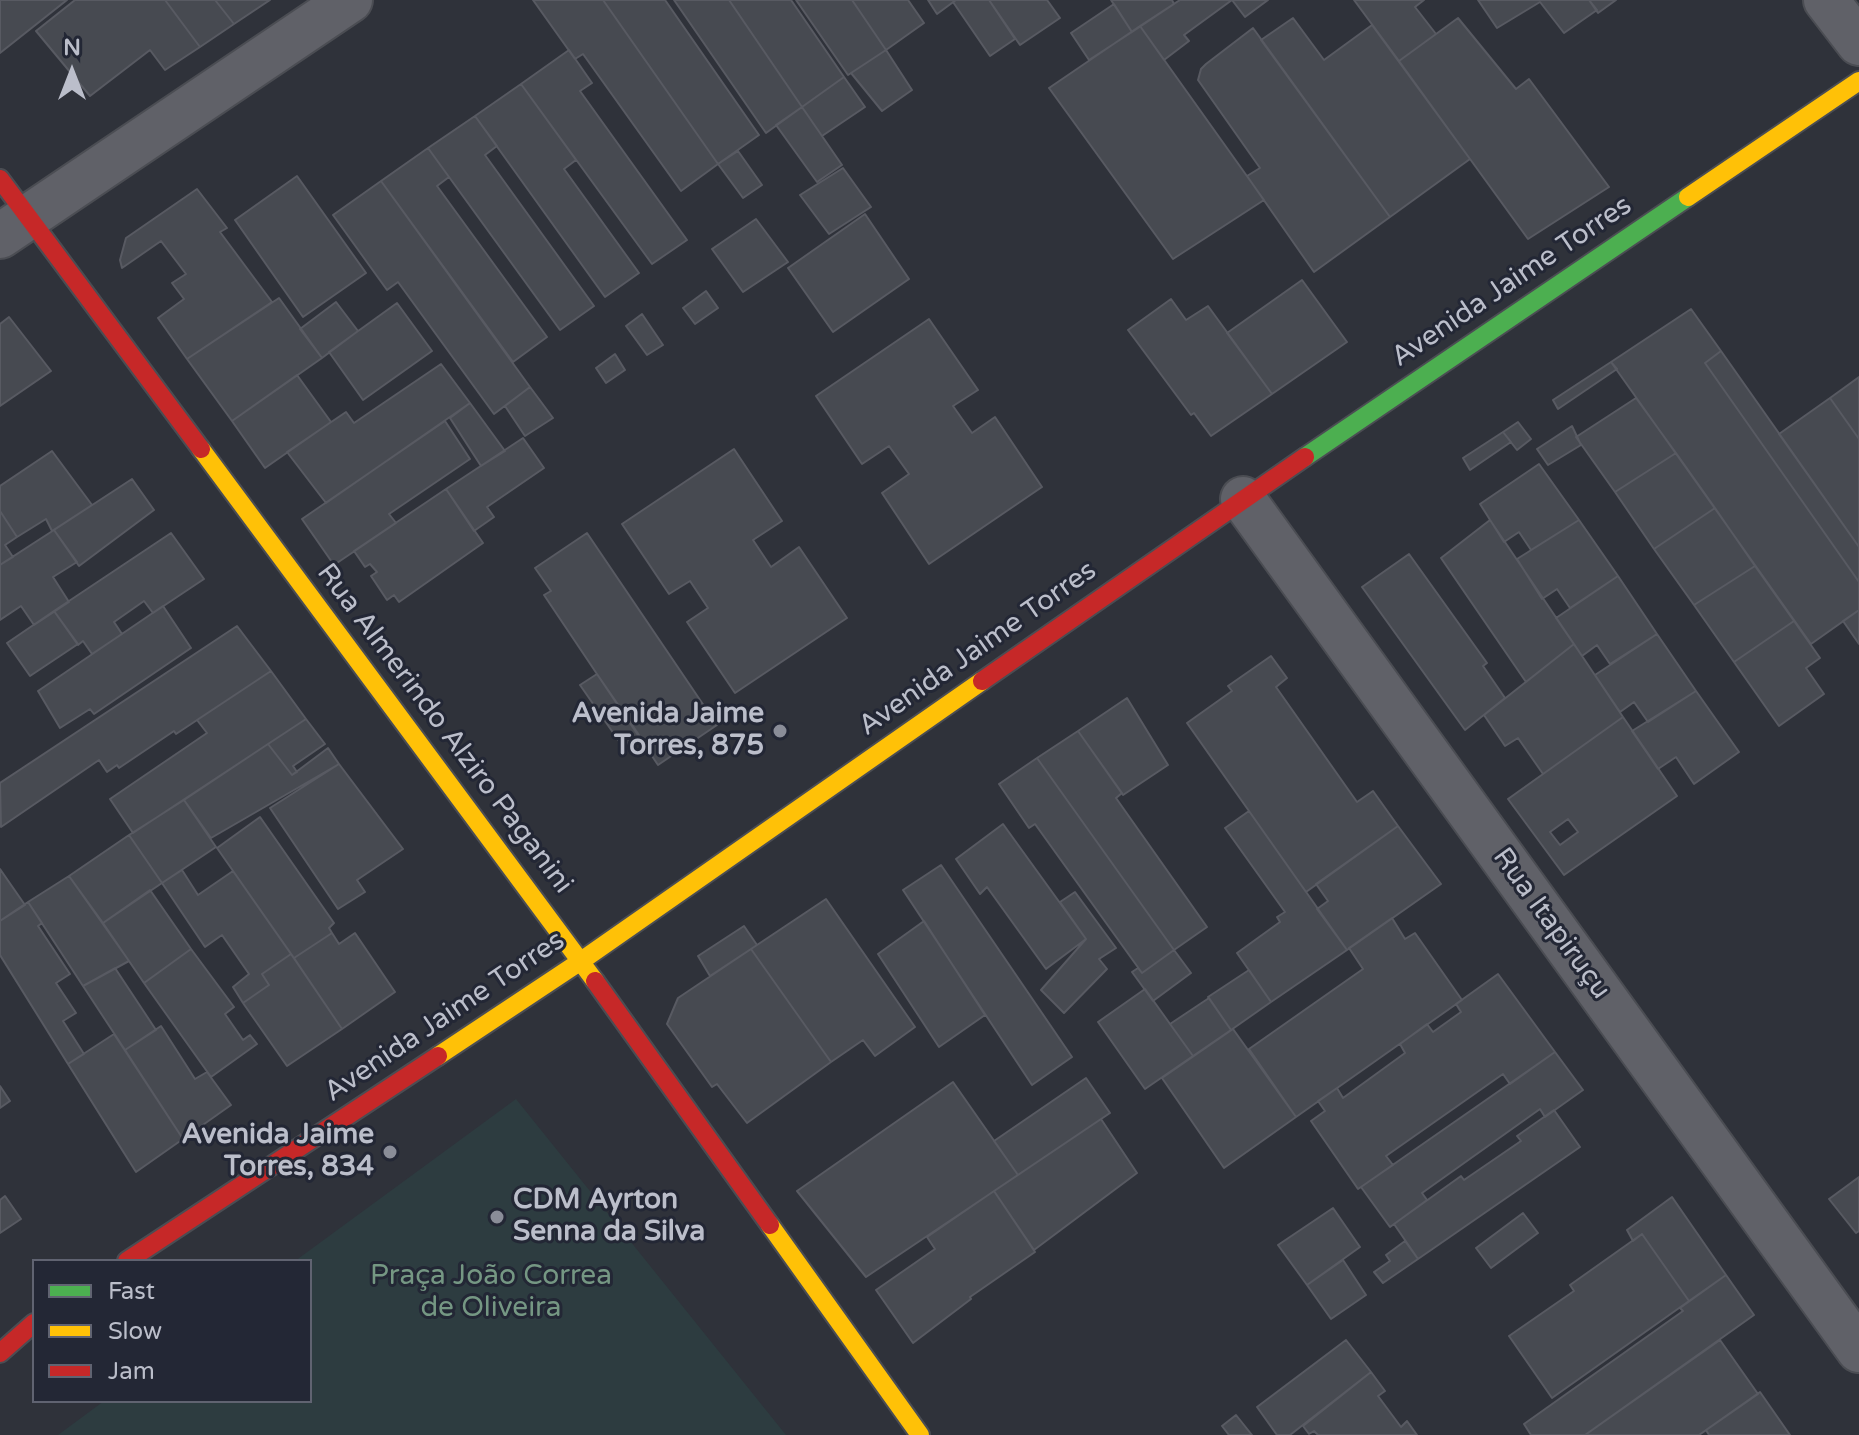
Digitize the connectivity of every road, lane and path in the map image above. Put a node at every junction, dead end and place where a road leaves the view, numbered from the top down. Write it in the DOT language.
graph roads {
  1 [pos="350,0"];
  2 [pos="1826,0"];
  3 [pos="1859,43"];
  4 [pos="1859,81"];
  5 [pos="0,179"];
  6 [pos="14,226"];
  7 [pos="1243,499"];
  8 [pos="581,961"];
  9 [pos="130,1259"];
  10 [pos="32,1325"];
  11 [pos="1859,1350"];
  12 [pos="0,1353"];
  13 [pos="920,1435"];
  1 -- 6 [label="street"];
  2 -- 3 [label="street"];
  4 -- 7 [label="street, Avenida Jaime Torres"];
  5 -- 6 [label="street, Rua Almerindo Alziro Paganini"];
  6 -- 8 [label="street, Rua Almerindo Alziro Paganini"];
  7 -- 8 [label="street, Avenida Jaime Torres"];
  7 -- 11 [label="street, Rua Itapiruçu"];
  8 -- 9 [label="street, Avenida Jaime Torres"];
  8 -- 13 [label="street, Rua Almerindo Alziro Paganini"];
  10 -- 12 [label="street"];
}
